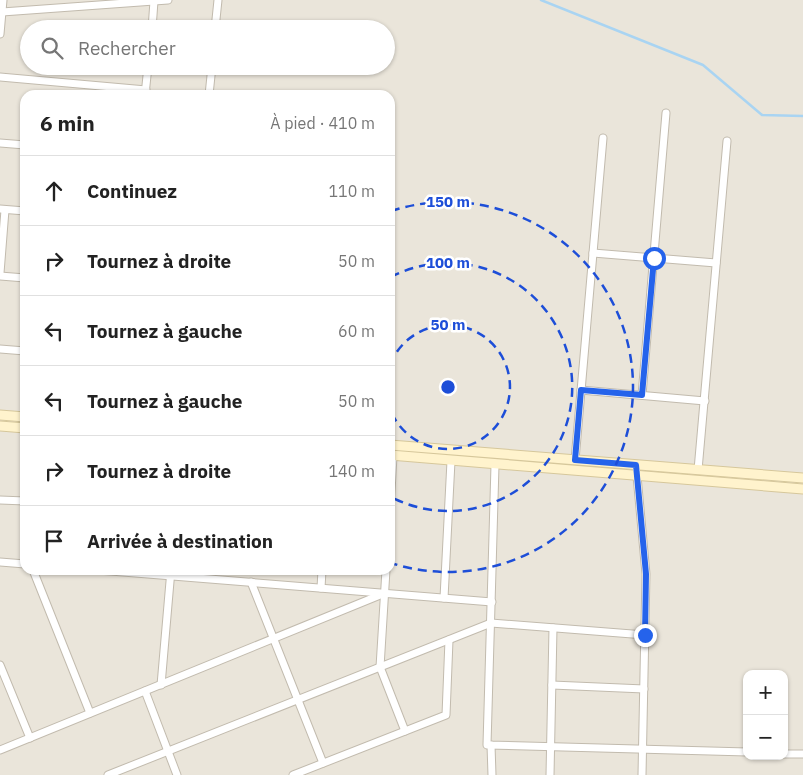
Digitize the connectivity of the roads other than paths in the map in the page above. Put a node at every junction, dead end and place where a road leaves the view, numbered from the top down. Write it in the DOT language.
graph roads {
  1 [pos="3,0"];
  2 [pos="55,0"];
  3 [pos="168,0"];
  4 [pos="218,0"];
  5 [pos="154,1"];
  6 [pos="120,2"];
  7 [pos="54,8"];
  8 [pos="2,12"];
  9 [pos="153,20"];
  10 [pos="216,20"];
  11 [pos="0,34"];
  12 [pos="147,75"];
  13 [pos="211,75"];
  14 [pos="0,77"];
  15 [pos="127,90"];
  16 [pos="146,90"];
  17 [pos="210,90"];
  18 [pos="666,113"];
  19 [pos="603,138"];
  20 [pos="727,142"];
  21 [pos="0,143"];
  22 [pos="20,145"];
  23 [pos="3,210"];
  24 [pos="20,212"];
  25 [pos="593,253"];
  26 [pos="654,258"];
  27 [pos="716,263"];
  28 [pos="0,274"];
  29 [pos="20,277"];
  30 [pos="0,349"];
  31 [pos="20,350"];
  32 [pos="581,390"];
  33 [pos="642,395"];
  34 [pos="705,401"];
  35 [pos="0,415"];
  36 [pos="20,417"];
  37 [pos="0,426"];
  38 [pos="20,428"];
  39 [pos="395,445"];
  40 [pos="395,456"];
  41 [pos="575,460"];
  42 [pos="451,461"];
  43 [pos="495,465"];
  44 [pos="636,465"];
  45 [pos="698,470"];
  46 [pos="637,477"];
  47 [pos="803,478"];
  48 [pos="803,489"];
  49 [pos="0,500"];
  50 [pos="20,501"];
  51 [pos="0,562"];
  52 [pos="20,564"];
  53 [pos="35,575"];
  54 [pos="171,575"];
  55 [pos="189,575"];
  56 [pos="322,575"];
  57 [pos="386,575"];
  58 [pos="251,582"];
  59 [pos="321,588"];
  60 [pos="385,593"];
  61 [pos="444,598"];
  62 [pos="492,602"];
  63 [pos="491,623"];
  64 [pos="553,628"];
  65 [pos="645,635"];
  66 [pos="273,640"];
  67 [pos="449,640"];
  68 [pos="0,665"];
  69 [pos="380,667"];
  70 [pos="161,685"];
  71 [pos="552,685"];
  72 [pos="644,689"];
  73 [pos="145,692"];
  74 [pos="297,700"];
  75 [pos="90,713"];
  76 [pos="405,731"];
  77 [pos="30,738"];
  78 [pos="491,745"];
  79 [pos="551,748"];
  80 [pos="642,748"];
  81 [pos="0,750"];
  82 [pos="168,751"];
  83 [pos="743,752"];
  84 [pos="788,754"];
  85 [pos="803,754"];
  86 [pos="323,763"];
  87 [pos="108,775"];
  88 [pos="177,775"];
  89 [pos="294,775"];
  90 [pos="492,775"];
  91 [pos="550,775"];
  92 [pos="642,775"];
  1 -- 8 [label="street"];
  2 -- 7 [label="street"];
  3 -- 5 [label="street"];
  4 -- 10 [label="street"];
  5 -- 6 [label="street"];
  5 -- 9 [label="street"];
  6 -- 7 [label="street"];
  7 -- 8 [label="street"];
  8 -- 11 [label="street"];
  12 -- 16 [label="street"];
  13 -- 17 [label="street"];
  14 -- 15 [label="street"];
  18 -- 26 [label="street"];
  19 -- 25 [label="street"];
  20 -- 27 [label="street"];
  21 -- 22 [label="street"];
  23 -- 24 [label="street"];
  23 -- 28 [label="street"];
  25 -- 26 [label="street"];
  25 -- 32 [label="street"];
  26 -- 27 [label="street"];
  26 -- 33 [label="street"];
  27 -- 34 [label="street"];
  28 -- 29 [label="street"];
  30 -- 31 [label="street"];
  32 -- 33 [label="street"];
  32 -- 41 [label="street"];
  33 -- 34 [label="street"];
  34 -- 45 [label="street"];
  35 -- 36 [label="street"];
  37 -- 38 [label="street"];
  39 -- 41 [label="street"];
  40 -- 42 [label="street"];
  41 -- 44 [label="street"];
  42 -- 43 [label="street"];
  42 -- 61 [label="street"];
  43 -- 46 [label="street"];
  43 -- 62 [label="street"];
  44 -- 45 [label="street"];
  44 -- 46 [label="street"];
  45 -- 47 [label="street"];
  46 -- 48 [label="street"];
  46 -- 65 [label="street"];
  49 -- 50 [label="street"];
  51 -- 52 [label="street"];
  53 -- 75 [label="street"];
  54 -- 70 [label="street"];
  55 -- 58 [label="street"];
  56 -- 59 [label="street"];
  57 -- 60 [label="street"];
  58 -- 59 [label="street"];
  58 -- 66 [label="street"];
  59 -- 60 [label="street"];
  60 -- 61 [label="street"];
  60 -- 66 [label="street"];
  60 -- 69 [label="street"];
  61 -- 62 [label="street"];
  62 -- 63 [label="street"];
  63 -- 64 [label="street"];
  63 -- 67 [label="street"];
  63 -- 78 [label="street"];
  64 -- 65 [label="street"];
  64 -- 71 [label="street"];
  65 -- 72 [label="street"];
  66 -- 70 [label="street"];
  66 -- 74 [label="street"];
  67 -- 69 [label="street"];
  67 -- 76 [label="street"];
  68 -- 77 [label="street"];
  69 -- 74 [label="street"];
  69 -- 76 [label="street"];
  70 -- 73 [label="street"];
  71 -- 72 [label="street"];
  71 -- 79 [label="street"];
  72 -- 80 [label="street"];
  73 -- 75 [label="street"];
  73 -- 82 [label="street"];
  74 -- 82 [label="street"];
  74 -- 86 [label="street"];
  75 -- 77 [label="street"];
  76 -- 86 [label="street"];
  77 -- 81 [label="street"];
  78 -- 79 [label="street"];
  78 -- 90 [label="street"];
  79 -- 80 [label="street"];
  79 -- 91 [label="street"];
  80 -- 83 [label="street"];
  80 -- 92 [label="street"];
  82 -- 87 [label="street"];
  82 -- 88 [label="street"];
  84 -- 85 [label="street"];
  86 -- 89 [label="street"];
}
